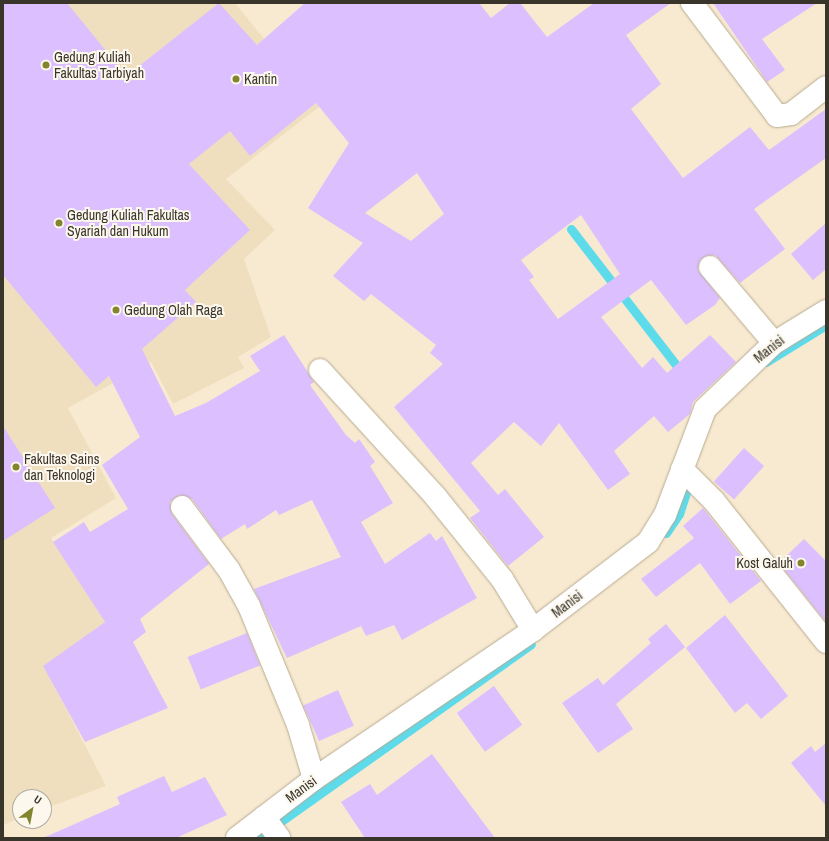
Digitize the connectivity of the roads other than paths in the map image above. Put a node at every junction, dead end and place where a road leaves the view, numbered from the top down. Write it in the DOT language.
graph roads {
  1 [pos="692,3"];
  2 [pos="826,87"];
  3 [pos="710,267"];
  4 [pos="826,310"];
  5 [pos="774,343"];
  6 [pos="320,370"];
  7 [pos="682,469"];
  8 [pos="182,507"];
  9 [pos="533,630"];
  10 [pos="826,642"];
  11 [pos="314,779"];
  12 [pos="264,817"];
  13 [pos="237,838"];
  14 [pos="278,838"];
  1 -- 2 [label="street"];
  3 -- 5 [label="street"];
  4 -- 5 [label="street, Manisi"];
  5 -- 7 [label="street, Manisi"];
  6 -- 9 [label="street"];
  7 -- 9 [label="street, Manisi"];
  7 -- 10 [label="street"];
  8 -- 11 [label="street"];
  9 -- 11 [label="street, Manisi"];
  11 -- 12 [label="street, Manisi"];
  12 -- 13 [label="street, Manisi"];
  12 -- 14 [label="street"];
}
